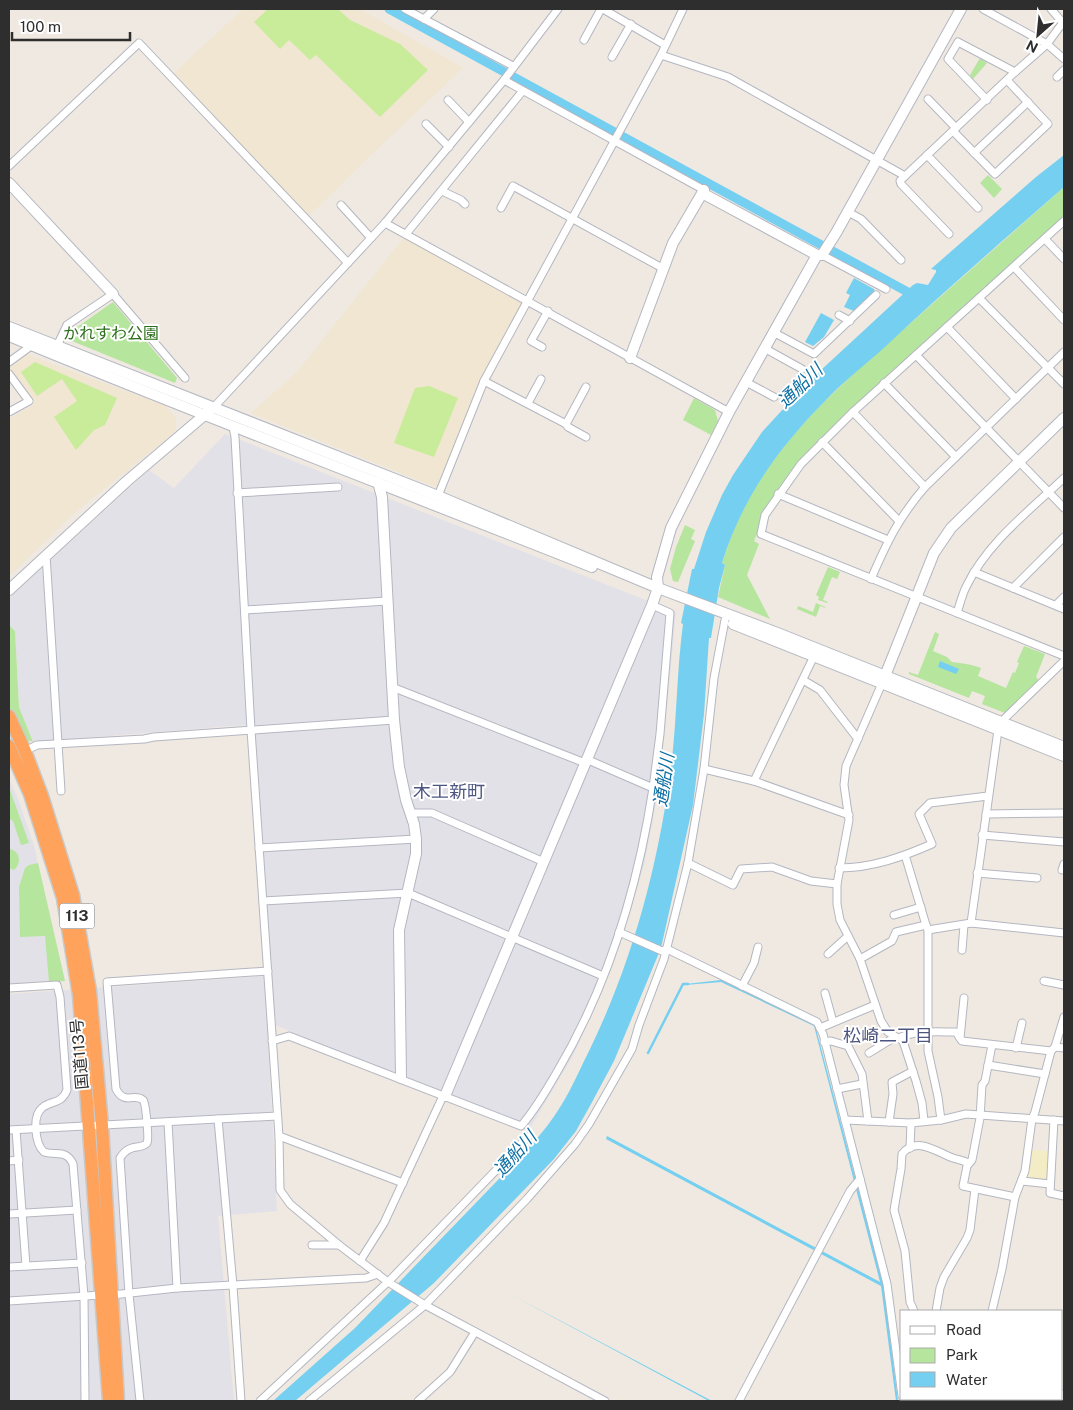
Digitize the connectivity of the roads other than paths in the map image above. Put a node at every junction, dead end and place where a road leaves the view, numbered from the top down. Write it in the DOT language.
graph roads {
  1 [pos="405,9"];
  2 [pos="434,9"];
  3 [pos="558,9"];
  4 [pos="602,9"];
  5 [pos="683,9"];
  6 [pos="960,9"];
  7 [pos="986,9"];
  8 [pos="1051,9"];
  9 [pos="424,19"];
  10 [pos="1064,22"];
  11 [pos="631,24"];
  12 [pos="584,40"];
  13 [pos="1047,44"];
  14 [pos="665,45"];
  15 [pos="661,55"];
  16 [pos="612,57"];
  17 [pos="1064,59"];
  18 [pos="512,68"];
  19 [pos="1064,70"];
  20 [pos="1015,72"];
  21 [pos="1058,77"];
  22 [pos="504,78"];
  23 [pos="1007,80"];
  24 [pos="521,94"];
  25 [pos="928,99"];
  26 [pos="448,100"];
  27 [pos="987,100"];
  28 [pos="1028,102"];
  29 [pos="470,122"];
  30 [pos="426,124"];
  31 [pos="954,130"];
  32 [pos="615,140"];
  33 [pos="449,146"];
  34 [pos="974,153"];
  35 [pos="927,155"];
  36 [pos="877,160"];
  37 [pos="9,166"];
  38 [pos="905,176"];
  39 [pos="9,183"];
  40 [pos="442,191"];
  41 [pos="703,191"];
  42 [pos="466,204"];
  43 [pos="341,205"];
  44 [pos="501,208"];
  45 [pos="978,208"];
  46 [pos="848,212"];
  47 [pos="571,219"];
  48 [pos="1064,221"];
  49 [pos="385,223"];
  50 [pos="406,234"];
  51 [pos="949,234"];
  52 [pos="371,238"];
  53 [pos="1044,239"];
  54 [pos="821,254"];
  55 [pos="1064,259"];
  56 [pos="901,260"];
  57 [pos="348,263"];
  58 [pos="1014,267"];
  59 [pos="664,269"];
  60 [pos="886,289"];
  61 [pos="113,294"];
  62 [pos="876,295"];
  63 [pos="979,298"];
  64 [pos="528,300"];
  65 [pos="548,311"];
  66 [pos="839,315"];
  67 [pos="850,320"];
  68 [pos="1064,320"];
  69 [pos="9,327"];
  70 [pos="947,327"];
  71 [pos="773,332"];
  72 [pos="9,336"];
  73 [pos="31,346"];
  74 [pos="56,346"];
  75 [pos="542,347"];
  76 [pos="764,348"];
  77 [pos="1064,352"];
  78 [pos="916,354"];
  79 [pos="630,358"];
  80 [pos="9,362"];
  81 [pos="1048,368"];
  82 [pos="802,369"];
  83 [pos="9,374"];
  84 [pos="185,378"];
  85 [pos="541,378"];
  86 [pos="484,381"];
  87 [pos="746,382"];
  88 [pos="884,383"];
  89 [pos="16,384"];
  90 [pos="1064,384"];
  91 [pos="586,387"];
  92 [pos="9,388"];
  93 [pos="774,397"];
  94 [pos="1016,399"];
  95 [pos="528,404"];
  96 [pos="214,407"];
  97 [pos="9,412"];
  98 [pos="729,412"];
  99 [pos="853,412"];
  100 [pos="204,415"];
  101 [pos="1064,418"];
  102 [pos="566,424"];
  103 [pos="233,427"];
  104 [pos="987,428"];
  105 [pos="586,437"];
  106 [pos="822,442"];
  107 [pos="956,456"];
  108 [pos="1019,461"];
  109 [pos="1064,478"];
  110 [pos="378,482"];
  111 [pos="338,486"];
  112 [pos="925,487"];
  113 [pos="1049,492"];
  114 [pos="237,493"];
  115 [pos="778,494"];
  116 [pos="438,496"];
  117 [pos="1064,508"];
  118 [pos="899,521"];
  119 [pos="1064,537"];
  120 [pos="888,540"];
  121 [pos="46,555"];
  122 [pos="974,572"];
  123 [pos="872,579"];
  124 [pos="9,588"];
  125 [pos="1012,588"];
  126 [pos="663,592"];
  127 [pos="916,596"];
  128 [pos="1064,597"];
  129 [pos="387,601"];
  130 [pos="652,605"];
  131 [pos="1056,605"];
  132 [pos="1064,609"];
  133 [pos="245,610"];
  134 [pos="957,613"];
  135 [pos="723,617"];
  136 [pos="814,656"];
  137 [pos="1064,656"];
  138 [pos="1064,661"];
  139 [pos="884,679"];
  140 [pos="803,680"];
  141 [pos="392,687"];
  142 [pos="9,716"];
  143 [pos="394,720"];
  144 [pos="1000,726"];
  145 [pos="250,730"];
  146 [pos="858,739"];
  147 [pos="58,744"];
  148 [pos="9,746"];
  149 [pos="1064,748"];
  150 [pos="25,752"];
  151 [pos="1064,756"];
  152 [pos="586,761"];
  153 [pos="704,769"];
  154 [pos="754,781"];
  155 [pos="652,788"];
  156 [pos="61,791"];
  157 [pos="988,796"];
  158 [pos="410,813"];
  159 [pos="1064,813"];
  160 [pos="986,814"];
  161 [pos="849,815"];
  162 [pos="982,835"];
  163 [pos="416,839"];
  164 [pos="1064,842"];
  165 [pos="259,848"];
  166 [pos="905,855"];
  167 [pos="544,862"];
  168 [pos="688,863"];
  169 [pos="839,868"];
  170 [pos="977,873"];
  171 [pos="1037,878"];
  172 [pos="837,884"];
  173 [pos="408,893"];
  174 [pos="263,901"];
  175 [pos="921,907"];
  176 [pos="894,915"];
  177 [pos="967,924"];
  178 [pos="927,927"];
  179 [pos="619,932"];
  180 [pos="1064,933"];
  181 [pos="848,936"];
  182 [pos="512,937"];
  183 [pos="758,947"];
  184 [pos="664,950"];
  185 [pos="962,950"];
  186 [pos="828,954"];
  187 [pos="860,959"];
  188 [pos="268,971"];
  189 [pos="604,976"];
  190 [pos="1044,981"];
  191 [pos="1064,985"];
  192 [pos="742,986"];
  193 [pos="9,988"];
  194 [pos="825,993"];
  195 [pos="964,998"];
  196 [pos="875,1005"];
  197 [pos="1064,1017"];
  198 [pos="833,1022"];
  199 [pos="1022,1023"];
  200 [pos="820,1028"];
  201 [pos="927,1032"];
  202 [pos="897,1038"];
  203 [pos="960,1038"];
  204 [pos="272,1041"];
  205 [pos="824,1042"];
  206 [pos="992,1045"];
  207 [pos="1016,1048"];
  208 [pos="1064,1048"];
  209 [pos="1053,1049"];
  210 [pos="869,1053"];
  211 [pos="988,1066"];
  212 [pos="913,1071"];
  213 [pos="1045,1074"];
  214 [pos="401,1078"];
  215 [pos="862,1084"];
  216 [pos="837,1089"];
  217 [pos="444,1096"];
  218 [pos="979,1114"];
  219 [pos="277,1116"];
  220 [pos="1032,1118"];
  221 [pos="218,1119"];
  222 [pos="845,1120"];
  223 [pos="941,1120"];
  224 [pos="1054,1120"];
  225 [pos="868,1121"];
  226 [pos="924,1121"];
  227 [pos="1064,1121"];
  228 [pos="146,1122"];
  229 [pos="168,1122"];
  230 [pos="889,1122"];
  231 [pos="911,1123"];
  232 [pos="102,1125"];
  233 [pos="88,1126"];
  234 [pos="36,1129"];
  235 [pos="13,1130"];
  236 [pos="279,1136"];
  237 [pos="528,1137"];
  238 [pos="910,1148"];
  239 [pos="19,1160"];
  240 [pos="9,1161"];
  241 [pos="968,1163"];
  242 [pos="860,1179"];
  243 [pos="1022,1180"];
  244 [pos="403,1183"];
  245 [pos="1050,1184"];
  246 [pos="975,1189"];
  247 [pos="1064,1196"];
  248 [pos="1016,1197"];
  249 [pos="77,1210"];
  250 [pos="9,1214"];
  251 [pos="22,1214"];
  252 [pos="339,1244"];
  253 [pos="312,1245"];
  254 [pos="360,1261"];
  255 [pos="82,1263"];
  256 [pos="26,1266"];
  257 [pos="9,1267"];
  258 [pos="378,1274"];
  259 [pos="388,1282"];
  260 [pos="233,1286"];
  261 [pos="177,1288"];
  262 [pos="129,1294"];
  263 [pos="107,1295"];
  264 [pos="84,1296"];
  265 [pos="9,1300"];
  266 [pos="425,1305"];
  267 [pos="914,1310"];
  268 [pos="936,1310"];
  269 [pos="992,1310"];
  270 [pos="475,1332"];
  271 [pos="900,1381"];
  272 [pos="1064,1395"];
  273 [pos="85,1401"];
  274 [pos="109,1401"];
  275 [pos="118,1401"];
  276 [pos="140,1401"];
  277 [pos="241,1401"];
  278 [pos="260,1401"];
  279 [pos="309,1401"];
  280 [pos="418,1401"];
  281 [pos="605,1401"];
  282 [pos="740,1401"];
  283 [pos="1063,1401"];
  1 -- 9 [label="street"];
  2 -- 9 [label="street"];
  3 -- 18 [label="street"];
  4 -- 11 [label="street"];
  4 -- 12 [label="street"];
  5 -- 14 [label="street"];
  6 -- 36 [label="street"];
  7 -- 13 [label="street"];
  8 -- 10 [label="street"];
  9 -- 18 [label="street"];
  10 -- 13 [label="street"];
  11 -- 14 [label="street"];
  11 -- 16 [label="street"];
  13 -- 17 [label="street"];
  13 -- 20 [label="street"];
  14 -- 15 [label="street"];
  15 -- 32 [label="street"];
  15 -- 36 [label="street"];
  18 -- 22 [label="street"];
  19 -- 21 [label="street"];
  20 -- 23 [label="street"];
  20 -- 27 [label="street"];
  22 -- 29 [label="street"];
  22 -- 32 [label="street"];
  23 -- 27 [label="street"];
  23 -- 28 [label="street"];
  24 -- 40 [label="street"];
  25 -- 31 [label="street"];
  26 -- 29 [label="street"];
  27 -- 31 [label="street"];
  28 -- 34 [label="street"];
  28 -- 34 [label="street"];
  29 -- 33 [label="street"];
  30 -- 33 [label="street"];
  31 -- 34 [label="street"];
  31 -- 35 [label="street"];
  32 -- 41 [label="street"];
  32 -- 47 [label="street"];
  33 -- 49 [label="street"];
  35 -- 38 [label="street"];
  35 -- 45 [label="street"];
  36 -- 38 [label="street"];
  36 -- 46 [label="street"];
  37 -- 57 [label="street"];
  38 -- 51 [label="street"];
  39 -- 61 [label="street"];
  40 -- 42 [label="street"];
  40 -- 50 [label="street"];
  41 -- 54 [label="street"];
  41 -- 59 [label="street"];
  43 -- 52 [label="street"];
  44 -- 47 [label="street"];
  46 -- 54 [label="street"];
  46 -- 56 [label="street"];
  47 -- 59 [label="street"];
  47 -- 64 [label="street"];
  48 -- 53 [label="street"];
  49 -- 50 [label="street"];
  49 -- 52 [label="street"];
  50 -- 64 [label="street"];
  52 -- 57 [label="street"];
  53 -- 55 [label="street"];
  53 -- 58 [label="street"];
  54 -- 60 [label="street"];
  54 -- 71 [label="street"];
  57 -- 96 [label="street"];
  58 -- 63 [label="street"];
  58 -- 68 [label="street"];
  59 -- 79 [label="street"];
  61 -- 74 [label="street"];
  61 -- 84 [label="street"];
  62 -- 67 [label="street"];
  63 -- 70 [label="street"];
  63 -- 81 [label="street"];
  64 -- 65 [label="street"];
  64 -- 86 [label="street"];
  65 -- 75 [label="street"];
  65 -- 79 [label="street"];
  66 -- 67 [label="street"];
  67 -- 71 [label="street"];
  69 -- 74 [label="street"];
  70 -- 78 [label="street"];
  70 -- 94 [label="street"];
  71 -- 76 [label="street"];
  72 -- 73 [label="street"];
  73 -- 80 [label="street"];
  73 -- 100 [label="street"];
  74 -- 96 [label="street"];
  76 -- 82 [label="street"];
  76 -- 87 [label="street"];
  77 -- 81 [label="street"];
  78 -- 88 [label="street"];
  78 -- 104 [label="street"];
  79 -- 98 [label="street"];
  81 -- 90 [label="street"];
  81 -- 94 [label="street"];
  83 -- 89 [label="street"];
  85 -- 95 [label="street"];
  86 -- 95 [label="street"];
  86 -- 116 [label="street"];
  87 -- 93 [label="street"];
  87 -- 98 [label="street"];
  88 -- 99 [label="street"];
  88 -- 107 [label="street"];
  89 -- 92 [label="street"];
  89 -- 97 [label="street"];
  91 -- 102 [label="street"];
  94 -- 104 [label="street"];
  95 -- 102 [label="street"];
  96 -- 100 [label="street"];
  96 -- 116 [label="street"];
  98 -- 126 [label="street"];
  99 -- 106 [label="street"];
  99 -- 112 [label="street"];
  100 -- 103 [label="street"];
  100 -- 121 [label="street"];
  101 -- 108 [label="street"];
  102 -- 105 [label="street"];
  103 -- 110 [label="street"];
  103 -- 114 [label="street"];
  104 -- 107 [label="street"];
  104 -- 108 [label="street"];
  106 -- 115 [label="street"];
  106 -- 118 [label="street"];
  107 -- 112 [label="street"];
  108 -- 113 [label="street"];
  108 -- 127 [label="street"];
  109 -- 113 [label="street"];
  110 -- 126 [label="street"];
  110 -- 129 [label="street"];
  111 -- 114 [label="street"];
  112 -- 118 [label="street"];
  113 -- 117 [label="street"];
  113 -- 122 [label="street"];
  114 -- 133 [label="street"];
  115 -- 120 [label="street"];
  115 -- 123 [label="street"];
  116 -- 126 [label="street"];
  118 -- 120 [label="street"];
  119 -- 125 [label="street"];
  120 -- 123 [label="street"];
  121 -- 124 [label="street"];
  121 -- 147 [label="street"];
  122 -- 125 [label="street"];
  122 -- 134 [label="street"];
  123 -- 127 [label="street"];
  125 -- 131 [label="street"];
  126 -- 130 [label="street"];
  126 -- 135 [label="street"];
  127 -- 134 [label="street"];
  127 -- 139 [label="street"];
  128 -- 131 [label="street"];
  129 -- 133 [label="street"];
  129 -- 141 [label="street"];
  130 -- 152 [label="street"];
  130 -- 155 [label="street"];
  131 -- 132 [label="street"];
  133 -- 145 [label="street"];
  134 -- 137 [label="street"];
  135 -- 136 [label="street"];
  135 -- 139 [label="street"];
  135 -- 153 [label="street"];
  136 -- 139 [label="street"];
  136 -- 140 [label="street"];
  138 -- 144 [label="street"];
  139 -- 144 [label="street"];
  139 -- 146 [label="street"];
  140 -- 146 [label="street"];
  140 -- 154 [label="street"];
  141 -- 143 [label="street"];
  141 -- 152 [label="street"];
  142 -- 150 [label="highway, 国道113号 / 113"];
  143 -- 145 [label="street"];
  143 -- 158 [label="street"];
  144 -- 149 [label="street"];
  144 -- 151 [label="street"];
  144 -- 157 [label="street"];
  145 -- 147 [label="street"];
  145 -- 165 [label="street"];
  146 -- 161 [label="street"];
  147 -- 150 [label="street"];
  147 -- 156 [label="street"];
  148 -- 233 [label="highway, 国道113号 / 113"];
  150 -- 232 [label="highway, 国道113号 / 113"];
  152 -- 155 [label="street"];
  152 -- 167 [label="street"];
  153 -- 154 [label="street"];
  153 -- 168 [label="street"];
  154 -- 161 [label="street"];
  155 -- 179 [label="street"];
  157 -- 160 [label="street"];
  157 -- 166 [label="street"];
  158 -- 163 [label="street"];
  158 -- 167 [label="street"];
  159 -- 160 [label="street"];
  160 -- 162 [label="street"];
  161 -- 169 [label="street"];
  162 -- 164 [label="street"];
  162 -- 170 [label="street"];
  163 -- 165 [label="street"];
  163 -- 173 [label="street"];
  165 -- 174 [label="street"];
  166 -- 169 [label="street"];
  166 -- 175 [label="street"];
  167 -- 182 [label="street"];
  168 -- 172 [label="street"];
  168 -- 184 [label="street"];
  169 -- 172 [label="street"];
  170 -- 171 [label="street"];
  170 -- 177 [label="street"];
  172 -- 181 [label="street"];
  173 -- 174 [label="street"];
  173 -- 182 [label="street"];
  173 -- 214 [label="street"];
  174 -- 188 [label="street"];
  175 -- 176 [label="street"];
  175 -- 178 [label="street"];
  177 -- 178 [label="street"];
  177 -- 180 [label="street"];
  177 -- 185 [label="street"];
  178 -- 187 [label="street"];
  178 -- 201 [label="street"];
  179 -- 184 [label="street"];
  179 -- 189 [label="street"];
  181 -- 186 [label="street"];
  181 -- 187 [label="street"];
  182 -- 189 [label="street"];
  182 -- 217 [label="street"];
  183 -- 192 [label="street"];
  184 -- 192 [label="street"];
  184 -- 266 [label="street"];
  187 -- 196 [label="street"];
  188 -- 204 [label="street"];
  188 -- 228 [label="street"];
  189 -- 217 [label="street"];
  190 -- 191 [label="street"];
  192 -- 200 [label="street"];
  193 -- 234 [label="street"];
  194 -- 198 [label="street"];
  195 -- 203 [label="street"];
  196 -- 198 [label="street"];
  196 -- 202 [label="street"];
  197 -- 209 [label="street"];
  198 -- 200 [label="street"];
  199 -- 207 [label="street"];
  200 -- 205 [label="street"];
  201 -- 202 [label="street"];
  201 -- 203 [label="street"];
  201 -- 223 [label="street"];
  202 -- 210 [label="street"];
  202 -- 212 [label="street"];
  203 -- 206 [label="street"];
  204 -- 214 [label="street"];
  204 -- 219 [label="street"];
  205 -- 215 [label="street"];
  205 -- 216 [label="street"];
  206 -- 207 [label="street"];
  206 -- 211 [label="street"];
  207 -- 209 [label="street"];
  208 -- 209 [label="street"];
  209 -- 213 [label="street"];
  211 -- 213 [label="street"];
  211 -- 218 [label="street"];
  212 -- 226 [label="street"];
  212 -- 230 [label="street"];
  213 -- 220 [label="street"];
  214 -- 217 [label="street"];
  215 -- 216 [label="street"];
  215 -- 225 [label="street"];
  216 -- 222 [label="street"];
  217 -- 244 [label="street"];
  218 -- 220 [label="street"];
  218 -- 223 [label="street"];
  218 -- 241 [label="street"];
  219 -- 221 [label="street"];
  219 -- 236 [label="street"];
  220 -- 224 [label="street"];
  220 -- 243 [label="street"];
  221 -- 229 [label="street"];
  221 -- 260 [label="street"];
  222 -- 225 [label="street"];
  222 -- 242 [label="street"];
  223 -- 226 [label="street"];
  224 -- 227 [label="street"];
  224 -- 245 [label="street"];
  225 -- 230 [label="street"];
  226 -- 231 [label="street"];
  228 -- 229 [label="street"];
  228 -- 232 [label="street"];
  228 -- 262 [label="street"];
  229 -- 261 [label="street"];
  230 -- 231 [label="street"];
  231 -- 238 [label="street"];
  232 -- 233 [label="street"];
  232 -- 263 [label="highway, 国道113号 / 113"];
  233 -- 234 [label="street"];
  233 -- 263 [label="highway, 国道113号 / 113"];
  234 -- 235 [label="street"];
  234 -- 249 [label="street"];
  235 -- 239 [label="street"];
  236 -- 244 [label="street"];
  236 -- 252 [label="street"];
  237 -- 259 [label="street"];
  238 -- 241 [label="street"];
  238 -- 267 [label="street"];
  239 -- 240 [label="street"];
  239 -- 251 [label="street"];
  241 -- 246 [label="street"];
  242 -- 271 [label="street"];
  242 -- 282 [label="street"];
  243 -- 245 [label="street"];
  243 -- 248 [label="street"];
  244 -- 254 [label="street"];
  245 -- 247 [label="street"];
  246 -- 248 [label="street"];
  246 -- 268 [label="street"];
  248 -- 269 [label="street"];
  249 -- 251 [label="street"];
  249 -- 255 [label="street"];
  250 -- 251 [label="street"];
  251 -- 256 [label="street"];
  252 -- 253 [label="street"];
  252 -- 254 [label="street"];
  254 -- 258 [label="street"];
  255 -- 256 [label="street"];
  255 -- 264 [label="street"];
  256 -- 257 [label="street"];
  258 -- 259 [label="street"];
  258 -- 260 [label="street"];
  259 -- 266 [label="street"];
  259 -- 278 [label="street"];
  260 -- 261 [label="street"];
  260 -- 277 [label="street"];
  261 -- 262 [label="street"];
  262 -- 263 [label="street"];
  262 -- 276 [label="street"];
  263 -- 264 [label="street"];
  263 -- 274 [label="highway, 国道113号 / 113"];
  263 -- 275 [label="highway, 国道113号 / 113"];
  264 -- 265 [label="street"];
  264 -- 273 [label="street"];
  266 -- 270 [label="street"];
  266 -- 279 [label="street"];
  270 -- 280 [label="street"];
  270 -- 281 [label="street"];
  272 -- 283 [label="street"];
}
